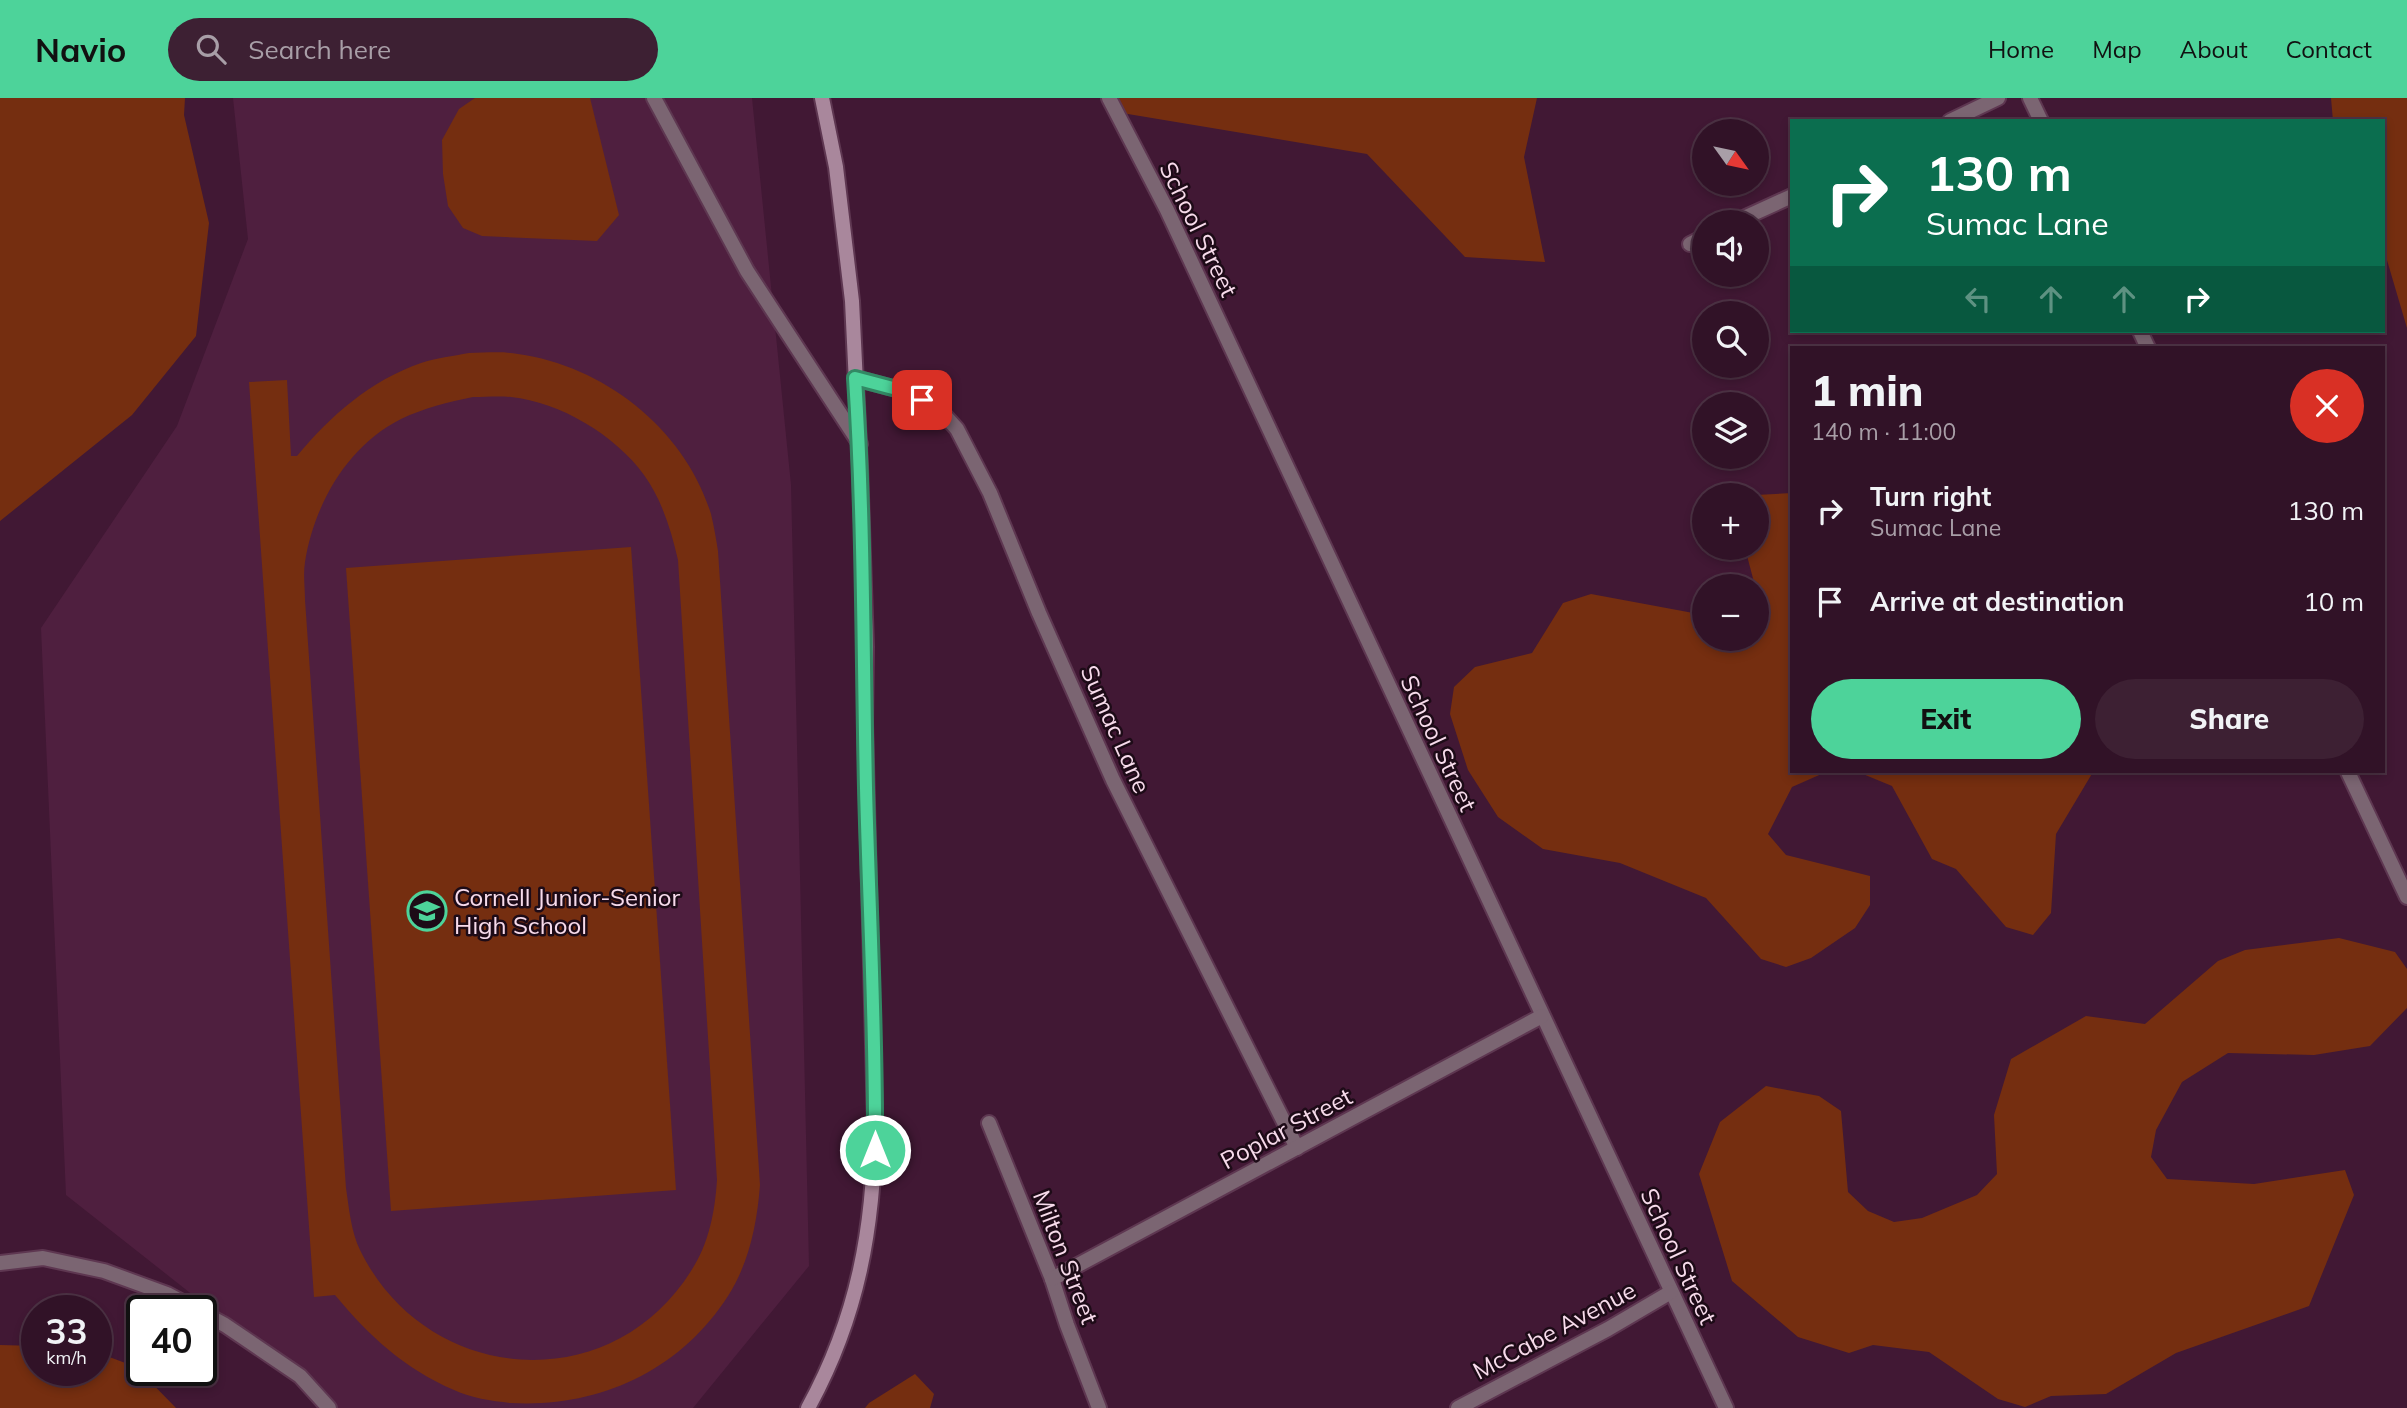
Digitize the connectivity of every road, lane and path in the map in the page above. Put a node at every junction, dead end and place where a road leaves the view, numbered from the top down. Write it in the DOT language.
graph roads {
  1 [pos="654,98"];
  2 [pos="822,98"];
  3 [pos="1109,98"];
  4 [pos="1998,98"];
  5 [pos="2030,98"];
  6 [pos="1954,119"];
  7 [pos="2040,119"];
  8 [pos="1790,196"];
  9 [pos="1760,210"];
  10 [pos="855,378"];
  11 [pos="859,444"];
  12 [pos="2348,773"];
  13 [pos="2407,897"];
  14 [pos="1542,1016"];
  15 [pos="989,1123"];
  16 [pos="1297,1148"];
  17 [pos="0,1263"];
  18 [pos="1052,1279"];
  19 [pos="1671,1292"];
  20 [pos="169,1295"];
  21 [pos="217,1321"];
  22 [pos="329,1408"];
  23 [pos="807,1408"];
  24 [pos="1099,1408"];
  25 [pos="1458,1408"];
  26 [pos="1726,1408"];
  1 -- 11 [label="street"];
  2 -- 10 [label="street"];
  3 -- 14 [label="street, School Street"];
  4 -- 6 [label="street"];
  5 -- 7 [label="street"];
  8 -- 9 [label="street"];
  10 -- 11 [label="street"];
  10 -- 16 [label="street, Sumac Lane"];
  11 -- 23 [label="street"];
  12 -- 13 [label="street"];
  14 -- 16 [label="street, Poplar Street"];
  14 -- 19 [label="street, School Street"];
  15 -- 18 [label="street, Milton Street"];
  16 -- 18 [label="street, Poplar Street"];
  17 -- 20 [label="street"];
  18 -- 24 [label="street, Milton Street"];
  19 -- 25 [label="street, McCabe Avenue"];
  19 -- 26 [label="street, School Street"];
  21 -- 22 [label="street"];
}
